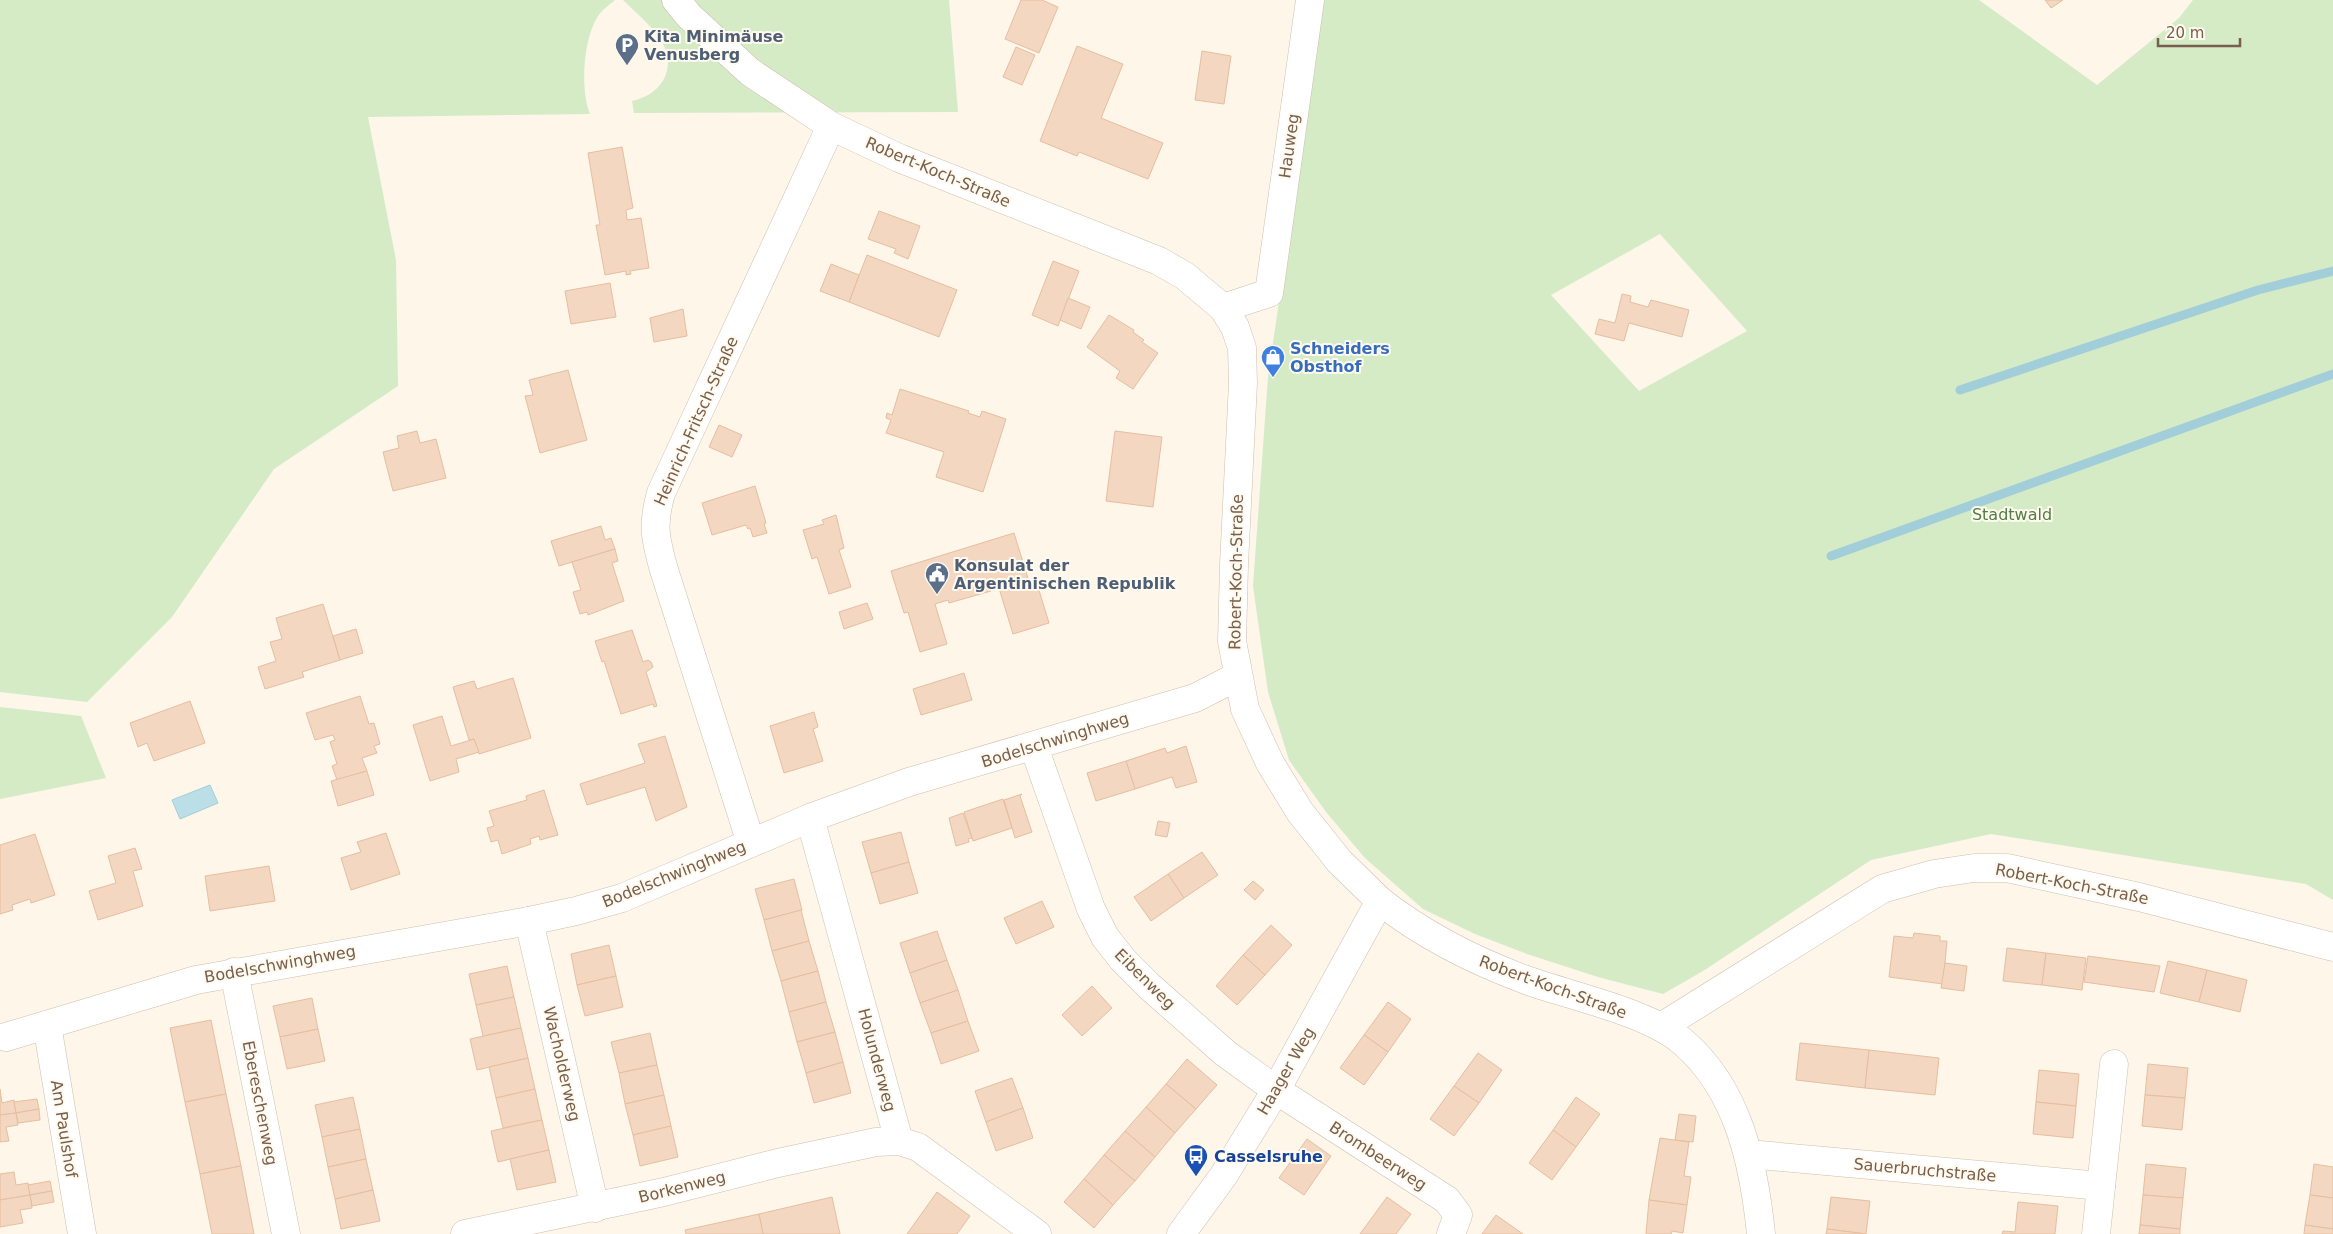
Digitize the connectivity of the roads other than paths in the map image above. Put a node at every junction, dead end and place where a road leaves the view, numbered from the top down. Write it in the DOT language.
graph roads {
  1 [pos="676,0"];
  2 [pos="1310,0"];
  3 [pos="831,126"];
  4 [pos="1223,308"];
  5 [pos="1238,676"];
  6 [pos="1034,747"];
  7 [pos="810,818"];
  8 [pos="751,843"];
  9 [pos="1380,901"];
  10 [pos="528,921"];
  11 [pos="2333,947"];
  12 [pos="234,972"];
  13 [pos="47,1025"];
  14 [pos="1661,1027"];
  15 [pos="6,1037"];
  16 [pos="2114,1064"];
  17 [pos="1276,1090"];
  18 [pos="899,1141"];
  19 [pos="1748,1154"];
  20 [pos="2101,1186"];
  21 [pos="595,1208"];
  22 [pos="82,1234"];
  23 [pos="286,1234"];
  24 [pos="465,1234"];
  25 [pos="1037,1234"];
  26 [pos="1181,1234"];
  27 [pos="1451,1234"];
  28 [pos="1761,1234"];
  29 [pos="2096,1234"];
  1 -- 3 [label="street, Robert-Koch-Straße"];
  2 -- 4 [label="street, Hauweg"];
  3 -- 4 [label="street, Robert-Koch-Straße"];
  3 -- 8 [label="street, Heinrich-Fritsch-Straße"];
  4 -- 5 [label="street, Robert-Koch-Straße"];
  5 -- 6 [label="street, Bodelschwinghweg"];
  5 -- 9 [label="street, Robert-Koch-Straße"];
  6 -- 7 [label="street, Bodelschwinghweg"];
  6 -- 17 [label="street, Eibenweg"];
  7 -- 8 [label="street, Bodelschwinghweg"];
  7 -- 18 [label="street, Holunderweg"];
  8 -- 10 [label="street, Bodelschwinghweg"];
  9 -- 14 [label="street, Robert-Koch-Straße"];
  9 -- 17 [label="street, Haager Weg"];
  10 -- 12 [label="street, Bodelschwinghweg"];
  10 -- 21 [label="street, Wacholderweg"];
  11 -- 14 [label="street, Robert-Koch-Straße"];
  12 -- 13 [label="street, Bodelschwinghweg"];
  12 -- 23 [label="street, Ebereschenweg"];
  13 -- 15 [label="street, Bodelschwinghweg"];
  13 -- 22 [label="street, Am Paulshof"];
  14 -- 19 [label="street"];
  16 -- 20 [label="street"];
  17 -- 26 [label="street, Haager Weg"];
  17 -- 27 [label="street, Brombeerweg"];
  18 -- 21 [label="street, Borkenweg"];
  18 -- 25 [label="street"];
  19 -- 20 [label="street, Sauerbruchstraße"];
  19 -- 28 [label="street"];
  20 -- 29 [label="street"];
  21 -- 24 [label="street, Borkenweg"];
}
